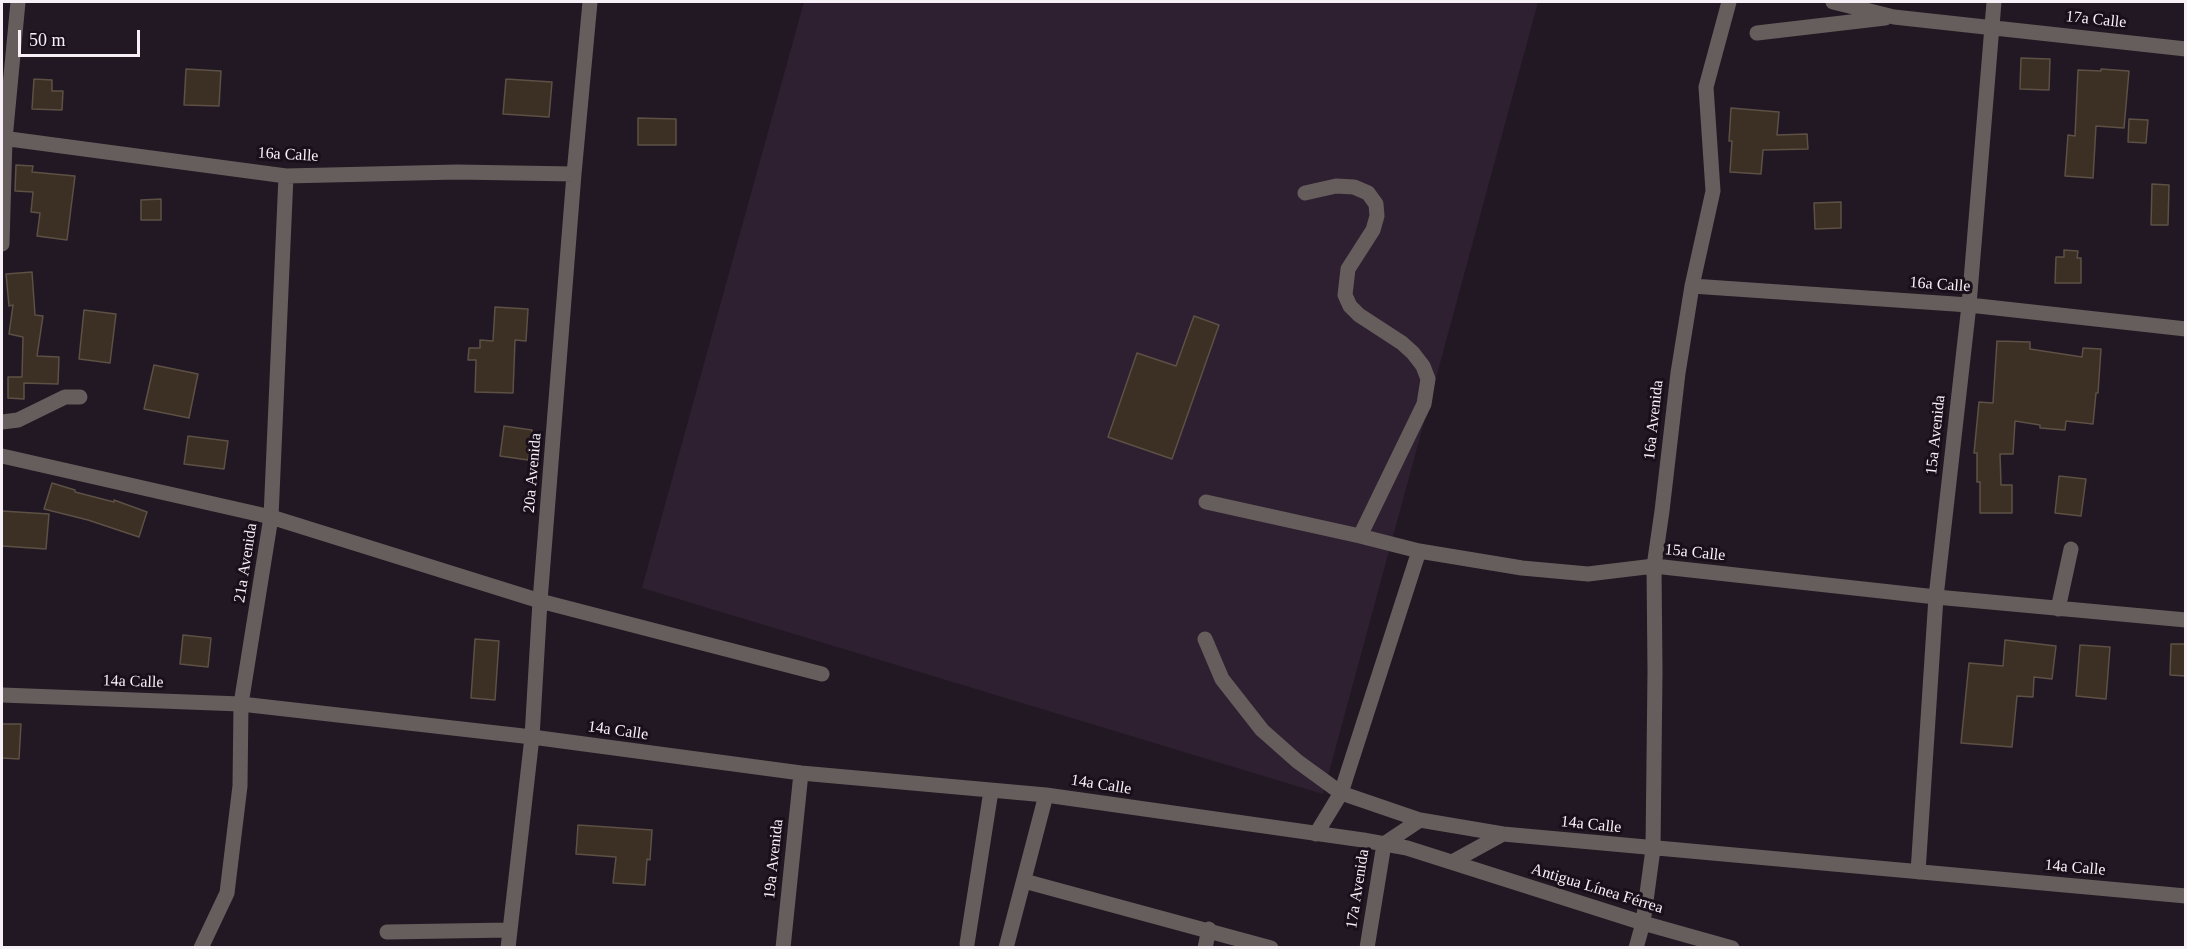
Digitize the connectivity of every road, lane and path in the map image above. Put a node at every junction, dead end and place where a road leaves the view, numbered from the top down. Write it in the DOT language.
graph roads {
  1 [pos="18,2"];
  2 [pos="590,2"];
  3 [pos="1729,2"];
  4 [pos="1833,2"];
  5 [pos="1994,2"];
  6 [pos="1894,17"];
  7 [pos="1992,27"];
  8 [pos="1757,33"];
  9 [pos="2186,49"];
  10 [pos="3,138"];
  11 [pos="574,174"];
  12 [pos="286,176"];
  13 [pos="1305,194"];
  14 [pos="2,244"];
  15 [pos="1692,286"];
  16 [pos="1969,305"];
  17 [pos="2186,329"];
  18 [pos="80,397"];
  19 [pos="2,422"];
  20 [pos="2,456"];
  21 [pos="1206,502"];
  22 [pos="271,517"];
  23 [pos="1360,536"];
  24 [pos="2071,549"];
  25 [pos="1419,551"];
  26 [pos="1654,566"];
  27 [pos="1936,597"];
  28 [pos="540,601"];
  29 [pos="2058,609"];
  30 [pos="2186,620"];
  31 [pos="1205,639"];
  32 [pos="822,674"];
  33 [pos="2,695"];
  34 [pos="241,704"];
  35 [pos="532,737"];
  36 [pos="801,773"];
  37 [pos="991,791"];
  38 [pos="1341,793"];
  39 [pos="1046,795"];
  40 [pos="1420,820"];
  41 [pos="1316,834"];
  42 [pos="1503,834"];
  43 [pos="1384,844"];
  44 [pos="1653,849"];
  45 [pos="1452,862"];
  46 [pos="1918,872"];
  47 [pos="1024,881"];
  48 [pos="2186,896"];
  49 [pos="1643,923"];
  50 [pos="1209,929"];
  51 [pos="509,930"];
  52 [pos="387,932"];
  53 [pos="967,944"];
  54 [pos="201,948"];
  55 [pos="508,948"];
  56 [pos="783,948"];
  57 [pos="1006,948"];
  58 [pos="1205,948"];
  59 [pos="1270,948"];
  60 [pos="1367,948"];
  61 [pos="1636,948"];
  62 [pos="1732,948"];
  1 -- 10 [label="street"];
  2 -- 11 [label="street, 20a Avenida"];
  3 -- 15 [label="street, 16a Avenida"];
  4 -- 6 [label="street, 17a Calle"];
  5 -- 7 [label="street, 15a Avenida"];
  6 -- 7 [label="street, 17a Calle"];
  6 -- 8 [label="street, 17a Calle"];
  7 -- 9 [label="street, 17a Calle"];
  7 -- 16 [label="street, 15a Avenida"];
  10 -- 12 [label="street, 16a Calle"];
  10 -- 14 [label="street"];
  11 -- 12 [label="street, 16a Calle"];
  11 -- 28 [label="street, 20a Avenida"];
  12 -- 22 [label="street, 21a Avenida"];
  13 -- 23 [label="street"];
  15 -- 16 [label="street, 16a Calle"];
  15 -- 26 [label="street, 16a Avenida"];
  16 -- 17 [label="street, 16a Calle"];
  16 -- 27 [label="street, 15a Avenida"];
  18 -- 19 [label="street"];
  20 -- 22 [label="street"];
  21 -- 23 [label="street, 15a Calle"];
  22 -- 28 [label="street"];
  22 -- 34 [label="street, 21a Avenida"];
  23 -- 25 [label="street, 15a Calle"];
  24 -- 29 [label="street"];
  25 -- 26 [label="street, 15a Calle"];
  25 -- 38 [label="street"];
  26 -- 27 [label="street, 15a Calle"];
  26 -- 44 [label="street, 16a Avenida"];
  27 -- 29 [label="street, 15a Calle"];
  27 -- 46 [label="street, 15a Avenida"];
  28 -- 32 [label="street"];
  28 -- 35 [label="street, 20a Avenida"];
  29 -- 30 [label="street, 15a Calle"];
  31 -- 38 [label="street, 14a Calle"];
  33 -- 34 [label="street, 14a Calle"];
  34 -- 35 [label="street, 14a Calle"];
  34 -- 54 [label="street, 21a Avenida"];
  35 -- 36 [label="street, 14a Calle"];
  35 -- 51 [label="street, 20a Avenida"];
  36 -- 37 [label="street, 14a Calle"];
  36 -- 56 [label="street, 19a Avenida"];
  37 -- 39 [label="street, 14a Calle"];
  37 -- 53 [label="street"];
  38 -- 40 [label="street, 14a Calle"];
  38 -- 41 [label="street"];
  39 -- 41 [label="street, 14a Calle"];
  39 -- 47 [label="street"];
  40 -- 42 [label="street, 14a Calle"];
  40 -- 43 [label="street, 17a Avenida"];
  41 -- 43 [label="street, 14a Calle"];
  42 -- 44 [label="street, 14a Calle"];
  42 -- 45 [label="street"];
  43 -- 45 [label="street, 14a Calle"];
  43 -- 60 [label="street, 17a Avenida"];
  44 -- 46 [label="street, 14a Calle"];
  44 -- 49 [label="street, 16a Avenida"];
  45 -- 49 [label="street, Antigua Línea Férrea"];
  46 -- 48 [label="street, 14a Calle"];
  47 -- 50 [label="street"];
  47 -- 57 [label="street"];
  49 -- 61 [label="street, 16a Avenida"];
  49 -- 62 [label="street, Antigua Línea Férrea"];
  50 -- 58 [label="street"];
  50 -- 59 [label="street"];
  51 -- 52 [label="street"];
  51 -- 55 [label="street, 20a Avenida"];
}
